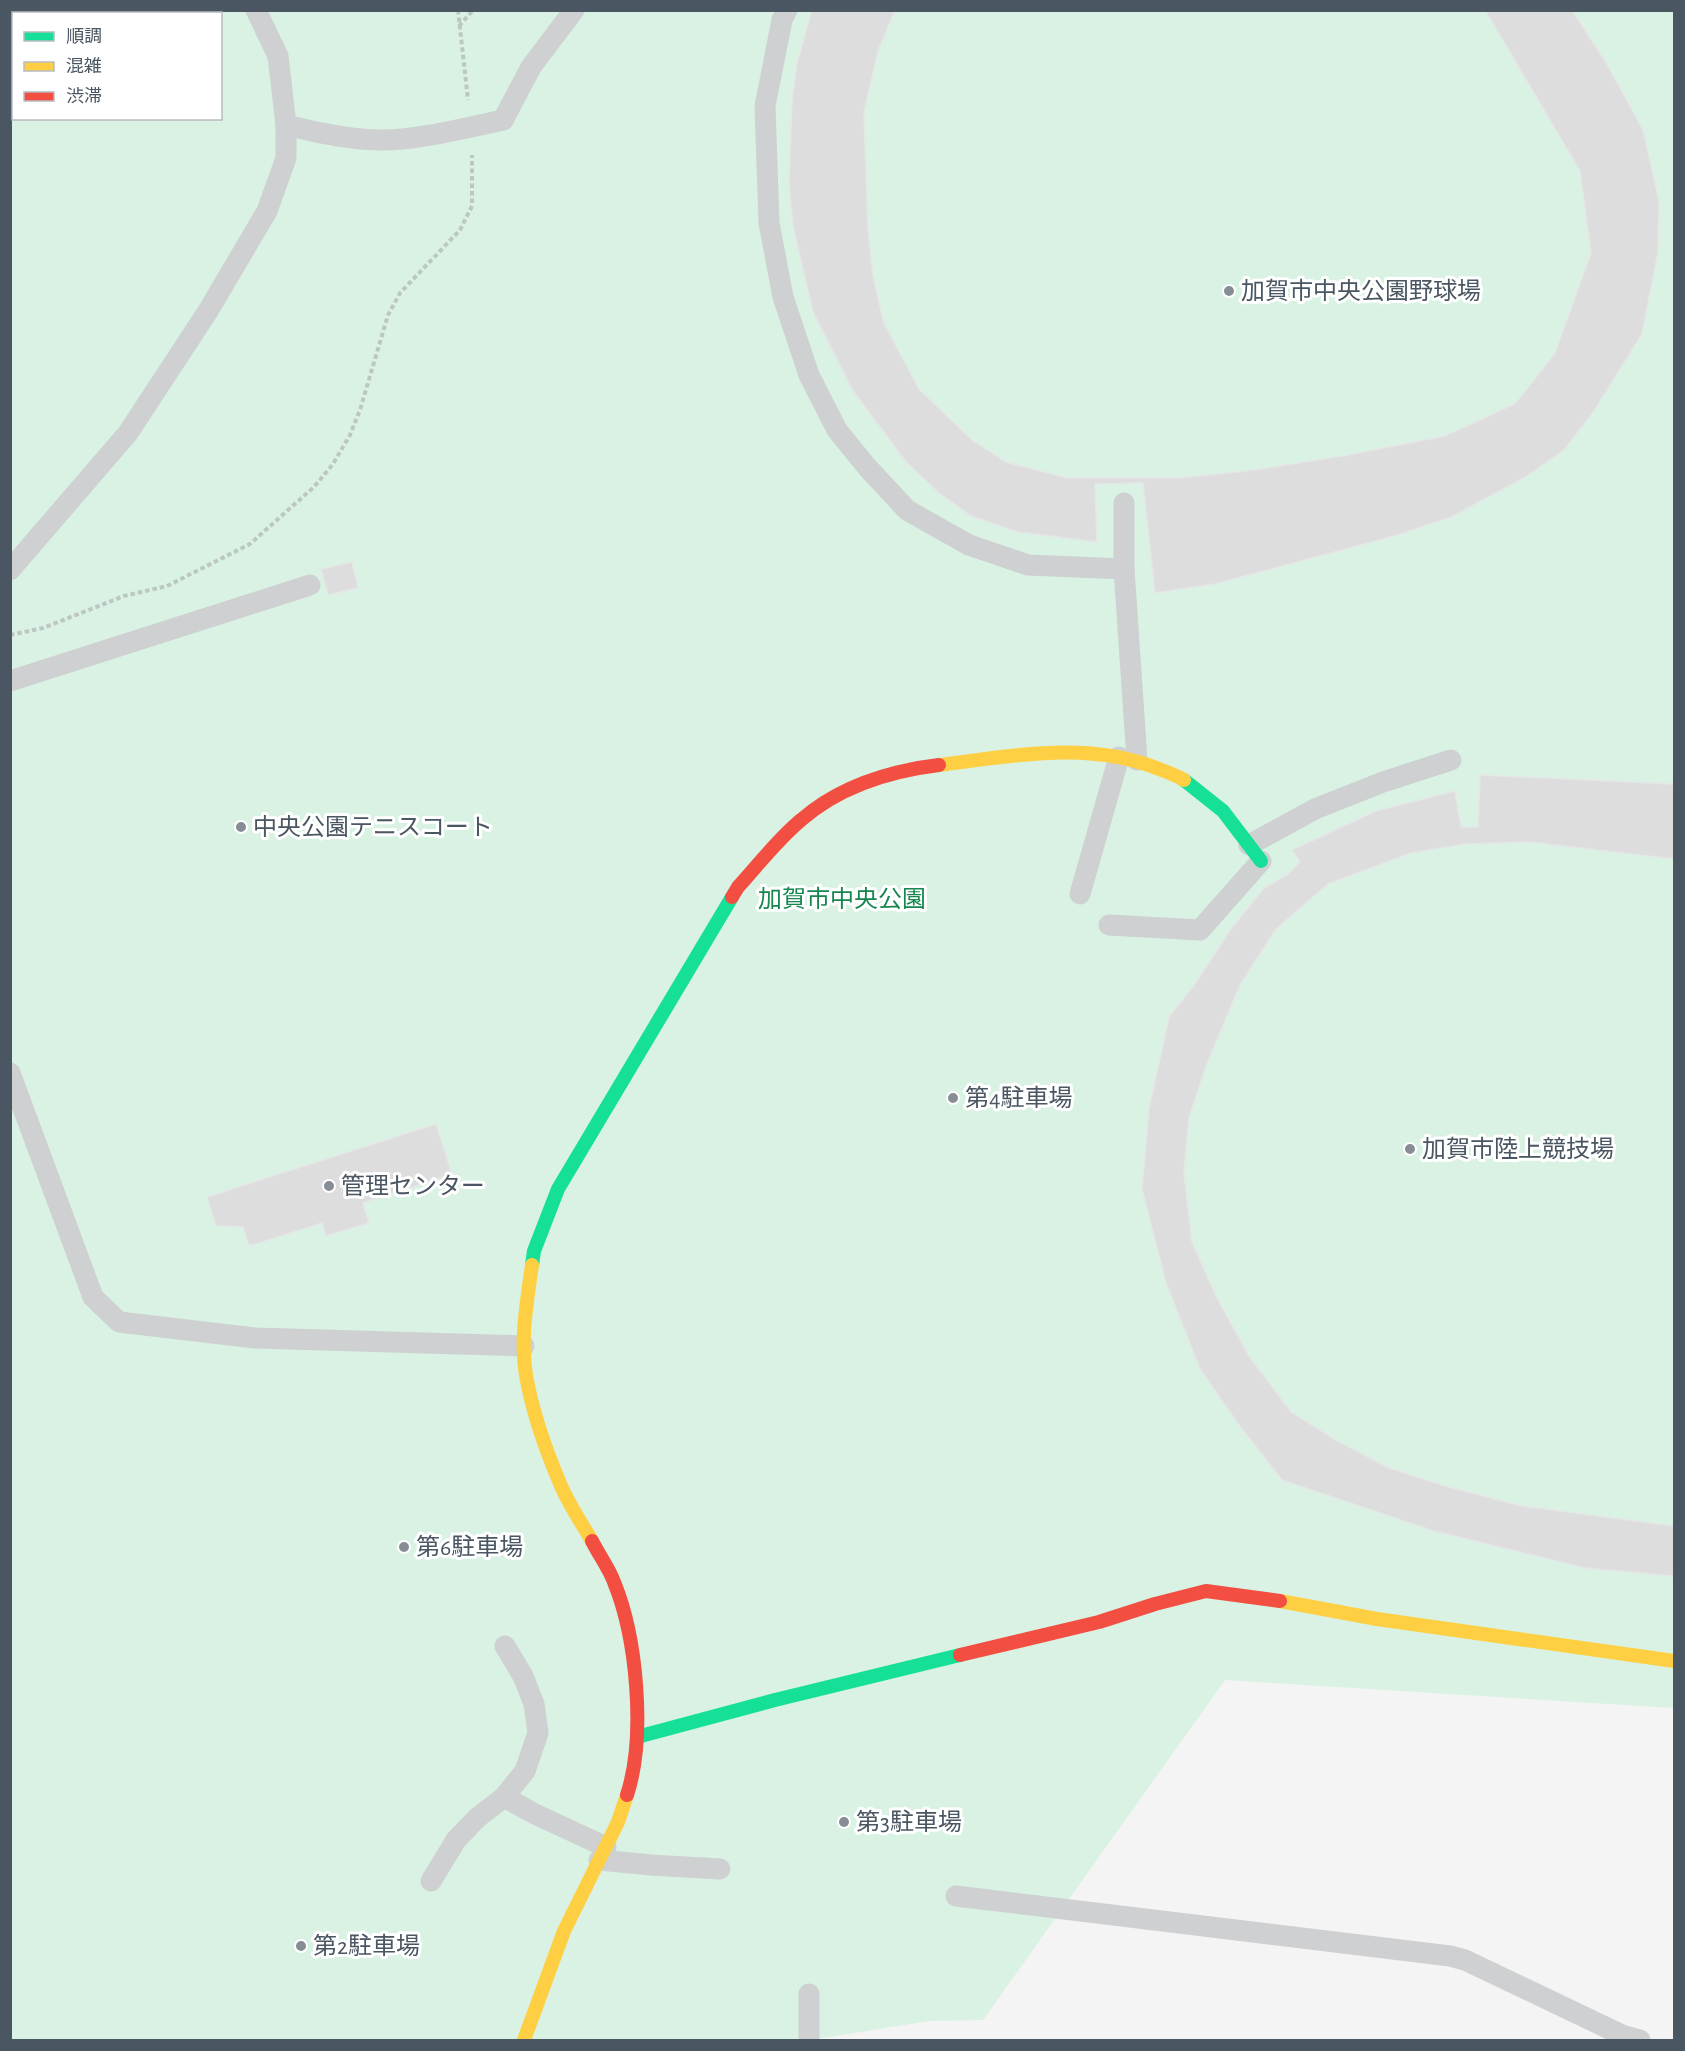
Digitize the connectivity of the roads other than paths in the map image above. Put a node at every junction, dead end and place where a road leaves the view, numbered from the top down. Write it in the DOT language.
graph roads {
  1 [pos="256,10"];
  2 [pos="574,10"];
  3 [pos="787,10"];
  4 [pos="286,125"];
  5 [pos="1124,503"];
  6 [pos="1124,568"];
  7 [pos="10,570"];
  8 [pos="310,585"];
  9 [pos="10,681"];
  10 [pos="1128,758"];
  11 [pos="1451,760"];
  12 [pos="1255,853"];
  13 [pos="1080,894"];
  14 [pos="1109,925"];
  15 [pos="10,1073"];
  16 [pos="524,1346"];
  17 [pos="505,1646"];
  18 [pos="1674,1661"];
  19 [pos="637,1737"];
  20 [pos="504,1797"];
  21 [pos="602,1853"];
  22 [pos="720,1869"];
  23 [pos="431,1881"];
  24 [pos="956,1896"];
  25 [pos="809,1994"];
  26 [pos="524,2040"];
  27 [pos="809,2040"];
  28 [pos="1640,2040"];
  1 -- 4 [label="lane"];
  2 -- 4 [label="lane, bridge"];
  3 -- 6 [label="lane"];
  4 -- 7 [label="lane"];
  5 -- 6 [label="lane"];
  6 -- 10 [label="lane"];
  8 -- 9 [label="lane"];
  10 -- 12 [label="street"];
  10 -- 13 [label="lane"];
  10 -- 16 [label="street"];
  11 -- 12 [label="lane"];
  12 -- 14 [label="lane"];
  15 -- 16 [label="lane"];
  16 -- 19 [label="street"];
  17 -- 20 [label="lane"];
  18 -- 19 [label="street"];
  19 -- 21 [label="street"];
  20 -- 21 [label="lane"];
  20 -- 23 [label="lane"];
  21 -- 22 [label="lane"];
  21 -- 26 [label="street"];
  24 -- 28 [label="lane"];
  25 -- 27 [label="lane"];
}
